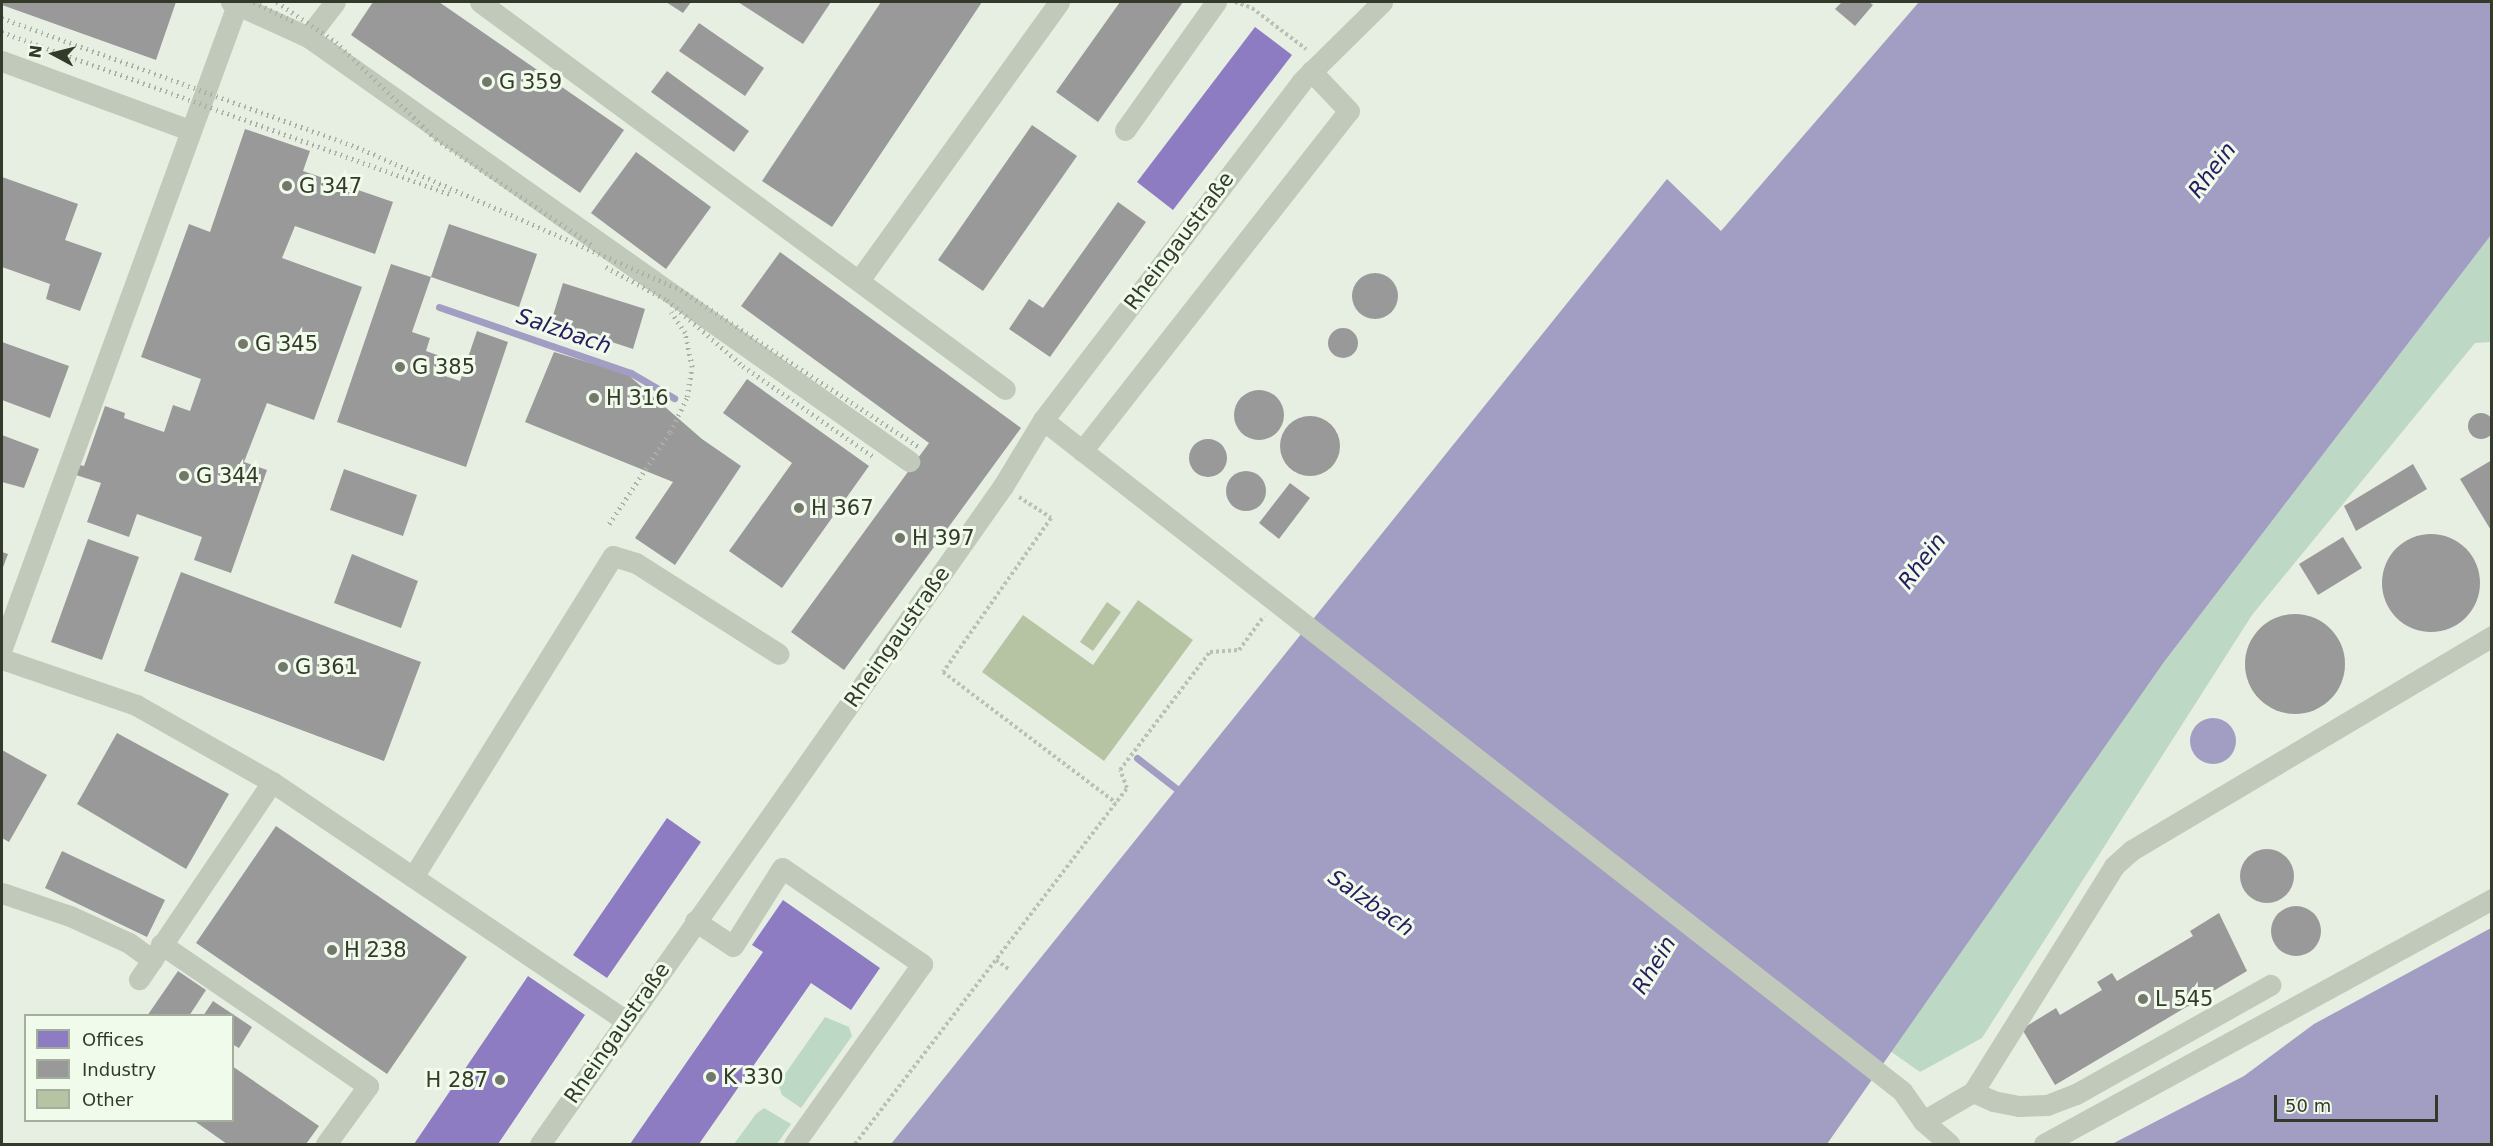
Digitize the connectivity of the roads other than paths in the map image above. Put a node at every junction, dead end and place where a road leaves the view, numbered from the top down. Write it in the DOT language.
graph roads {
  1 [pos="335,2"];
  2 [pos="480,2"];
  3 [pos="1059,2"];
  4 [pos="1216,2"];
  5 [pos="1382,2"];
  6 [pos="234,3"];
  7 [pos="308,37"];
  8 [pos="2,60"];
  9 [pos="1311,71"];
  10 [pos="190,130"];
  11 [pos="1125,130"];
  12 [pos="860,279"];
  13 [pos="1005,389"];
  14 [pos="1043,420"];
  15 [pos="1082,451"];
  16 [pos="909,461"];
  17 [pos="2492,636"];
  18 [pos="2,648"];
  19 [pos="779,654"];
  20 [pos="2,659"];
  21 [pos="272,782"];
  22 [pos="413,877"];
  23 [pos="2,893"];
  24 [pos="2492,899"];
  25 [pos="694,921"];
  26 [pos="157,952"];
  27 [pos="139,979"];
  28 [pos="2270,985"];
  29 [pos="626,1020"];
  30 [pos="1973,1092"];
  31 [pos="1923,1121"];
  32 [pos="326,1144"];
  33 [pos="540,1144"];
  34 [pos="794,1144"];
  35 [pos="1949,1144"];
  36 [pos="2044,1144"];
  1 -- 7 [label="street"];
  2 -- 12 [label="street"];
  3 -- 12 [label="street"];
  4 -- 11 [label="street"];
  5 -- 9 [label="street, Rheingaustraße"];
  6 -- 7 [label="street"];
  6 -- 10 [label="street"];
  7 -- 16 [label="street"];
  8 -- 10 [label="street"];
  9 -- 14 [label="street, Rheingaustraße"];
  9 -- 15 [label="street"];
  10 -- 18 [label="street"];
  12 -- 13 [label="street"];
  14 -- 15 [label="street"];
  14 -- 25 [label="street, Rheingaustraße"];
  15 -- 31 [label="street"];
  17 -- 30 [label="street"];
  19 -- 22 [label="street"];
  20 -- 21 [label="street"];
  21 -- 22 [label="street"];
  21 -- 26 [label="street"];
  22 -- 29 [label="street"];
  23 -- 26 [label="street"];
  24 -- 36 [label="street"];
  25 -- 29 [label="street, Rheingaustraße"];
  25 -- 34 [label="street"];
  26 -- 27 [label="street"];
  26 -- 32 [label="street"];
  28 -- 30 [label="street"];
  29 -- 33 [label="street, Rheingaustraße"];
  30 -- 31 [label="street"];
  31 -- 35 [label="street"];
}
